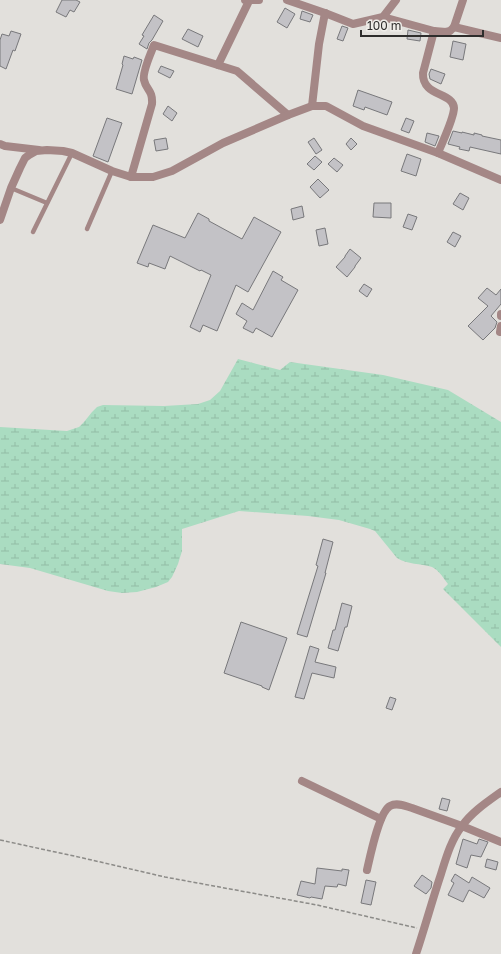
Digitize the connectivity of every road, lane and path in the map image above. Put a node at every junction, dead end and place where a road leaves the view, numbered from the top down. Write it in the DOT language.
graph roads {
  1 [pos="247,0"];
  2 [pos="259,0"];
  3 [pos="287,0"];
  4 [pos="396,0"];
  5 [pos="463,0"];
  6 [pos="325,13"];
  7 [pos="382,17"];
  8 [pos="454,27"];
  9 [pos="434,31"];
  10 [pos="501,38"];
  11 [pos="218,65"];
  12 [pos="312,106"];
  13 [pos="288,115"];
  14 [pos="0,144"];
  15 [pos="41,150"];
  16 [pos="72,153"];
  17 [pos="438,153"];
  18 [pos="112,171"];
  19 [pos="131,177"];
  20 [pos="501,180"];
  21 [pos="11,188"];
  22 [pos="47,204"];
  23 [pos="0,220"];
  24 [pos="87,229"];
  25 [pos="33,232"];
  26 [pos="302,781"];
  27 [pos="501,792"];
  28 [pos="381,819"];
  29 [pos="462,826"];
  30 [pos="0,840"];
  31 [pos="501,842"];
  32 [pos="367,870"];
  33 [pos="424,930"];
  34 [pos="416,954"];
  1 -- 2 [label="street"];
  1 -- 11 [label="street"];
  3 -- 6 [label="street"];
  4 -- 7 [label="street"];
  5 -- 8 [label="street"];
  6 -- 7 [label="street"];
  6 -- 12 [label="street"];
  7 -- 9 [label="street"];
  8 -- 9 [label="street"];
  8 -- 10 [label="street"];
  9 -- 17 [label="street"];
  11 -- 13 [label="street"];
  11 -- 19 [label="street"];
  12 -- 13 [label="street"];
  12 -- 17 [label="street"];
  13 -- 19 [label="street"];
  14 -- 15 [label="street"];
  15 -- 16 [label="street"];
  15 -- 21 [label="street"];
  16 -- 18 [label="street"];
  16 -- 22 [label="lane"];
  17 -- 20 [label="street"];
  18 -- 19 [label="street"];
  18 -- 24 [label="lane"];
  21 -- 22 [label="lane"];
  21 -- 23 [label="street"];
  22 -- 25 [label="lane"];
  26 -- 28 [label="street"];
  27 -- 29 [label="street"];
  28 -- 29 [label="street"];
  28 -- 32 [label="street"];
  29 -- 31 [label="street"];
  29 -- 33 [label="street"];
  30 -- 33 [label="path"];
  33 -- 34 [label="street"];
}
